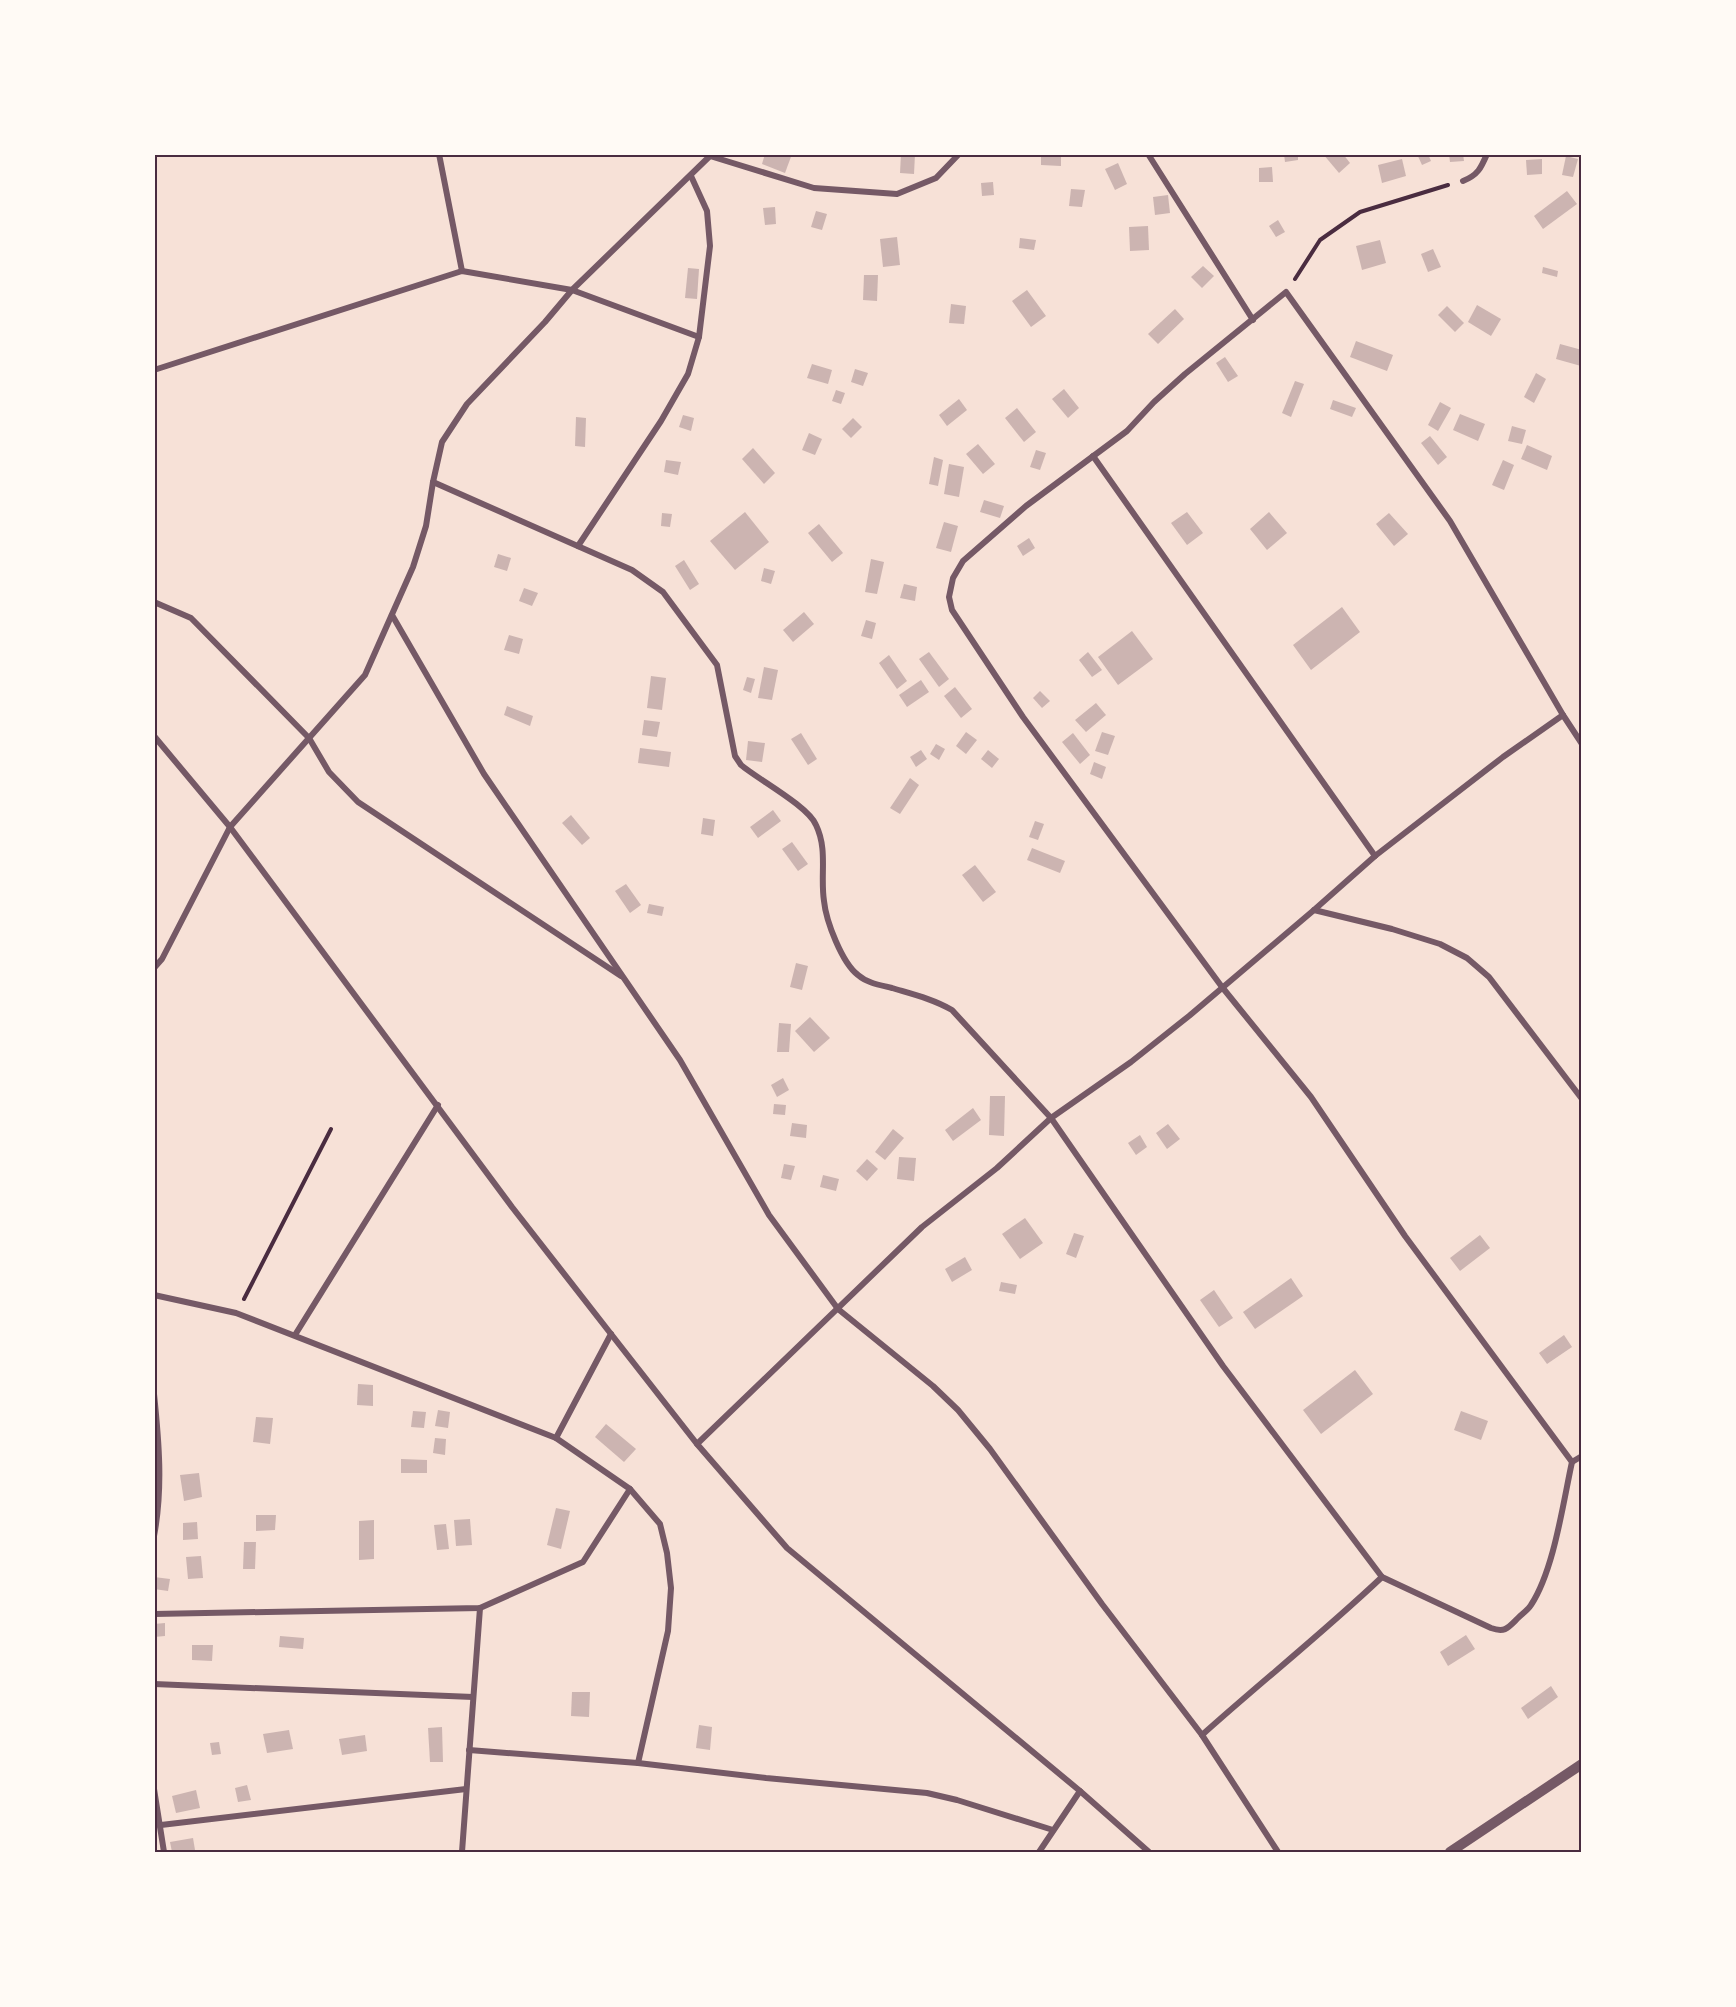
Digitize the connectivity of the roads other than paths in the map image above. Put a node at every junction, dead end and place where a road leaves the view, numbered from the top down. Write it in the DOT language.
graph roads {
  1 [pos="439,154"];
  2 [pos="959,154"];
  3 [pos="1148,154"];
  4 [pos="1487,154"];
  5 [pos="711,155"];
  6 [pos="691,176"];
  7 [pos="1463,180"];
  8 [pos="462,271"];
  9 [pos="572,290"];
  10 [pos="1253,320"];
  11 [pos="699,337"];
  12 [pos="154,370"];
  13 [pos="1093,456"];
  14 [pos="433,482"];
  15 [pos="578,546"];
  16 [pos="154,602"];
  17 [pos="392,615"];
  18 [pos="1563,715"];
  19 [pos="154,736"];
  20 [pos="309,738"];
  21 [pos="1581,744"];
  22 [pos="230,827"];
  23 [pos="1375,856"];
  24 [pos="1314,910"];
  25 [pos="154,968"];
  26 [pos="624,978"];
  27 [pos="1222,987"];
  28 [pos="1581,1099"];
  29 [pos="438,1105"];
  30 [pos="1051,1118"];
  31 [pos="154,1295"];
  32 [pos="838,1309"];
  33 [pos="611,1334"];
  34 [pos="295,1335"];
  35 [pos="154,1394"];
  36 [pos="556,1438"];
  37 [pos="697,1444"];
  38 [pos="1581,1456"];
  39 [pos="1572,1462"];
  40 [pos="630,1489"];
  41 [pos="154,1536"];
  42 [pos="1382,1577"];
  43 [pos="480,1608"];
  44 [pos="154,1614"];
  45 [pos="154,1684"];
  46 [pos="473,1697"];
  47 [pos="1202,1735"];
  48 [pos="469,1750"];
  49 [pos="638,1762"];
  50 [pos="1581,1764"];
  51 [pos="154,1789"];
  52 [pos="466,1790"];
  53 [pos="1080,1791"];
  54 [pos="160,1825"];
  55 [pos="1053,1830"];
  56 [pos="164,1852"];
  57 [pos="462,1852"];
  58 [pos="1039,1852"];
  59 [pos="1149,1852"];
  60 [pos="1278,1852"];
  61 [pos="1450,1852"];
  1 -- 8 [label="street"];
  2 -- 5 [label="street"];
  3 -- 10 [label="street"];
  4 -- 7 [label="street"];
  5 -- 6 [label="street"];
  6 -- 9 [label="street"];
  6 -- 11 [label="street"];
  8 -- 9 [label="street"];
  8 -- 12 [label="street"];
  9 -- 11 [label="street"];
  9 -- 14 [label="street"];
  10 -- 13 [label="street"];
  10 -- 18 [label="street"];
  11 -- 15 [label="street"];
  13 -- 23 [label="street"];
  13 -- 27 [label="street"];
  14 -- 15 [label="street"];
  14 -- 17 [label="street"];
  15 -- 30 [label="street"];
  16 -- 20 [label="street"];
  17 -- 20 [label="street"];
  17 -- 26 [label="street"];
  18 -- 21 [label="street"];
  18 -- 23 [label="street"];
  19 -- 22 [label="street"];
  20 -- 22 [label="street"];
  20 -- 26 [label="street"];
  22 -- 25 [label="street"];
  22 -- 29 [label="street"];
  23 -- 24 [label="street"];
  24 -- 27 [label="street"];
  24 -- 28 [label="street"];
  26 -- 32 [label="street"];
  27 -- 30 [label="street"];
  27 -- 39 [label="street"];
  29 -- 33 [label="street"];
  29 -- 34 [label="street"];
  30 -- 32 [label="street"];
  30 -- 42 [label="street"];
  31 -- 34 [label="street"];
  32 -- 37 [label="street"];
  32 -- 47 [label="street"];
  33 -- 36 [label="street"];
  33 -- 37 [label="street"];
  34 -- 36 [label="street"];
  35 -- 41 [label="street"];
  36 -- 40 [label="street"];
  37 -- 53 [label="street"];
  38 -- 39 [label="street"];
  39 -- 42 [label="street"];
  40 -- 43 [label="street"];
  40 -- 49 [label="street"];
  42 -- 47 [label="street"];
  43 -- 44 [label="street"];
  43 -- 46 [label="street"];
  45 -- 46 [label="street"];
  46 -- 48 [label="street"];
  47 -- 60 [label="street"];
  48 -- 49 [label="street"];
  48 -- 52 [label="street"];
  49 -- 55 [label="street"];
  50 -- 61 [label="street"];
  51 -- 54 [label="street"];
  52 -- 54 [label="street"];
  52 -- 57 [label="street"];
  53 -- 55 [label="street"];
  53 -- 59 [label="street"];
  54 -- 56 [label="street"];
  55 -- 58 [label="street"];
}
